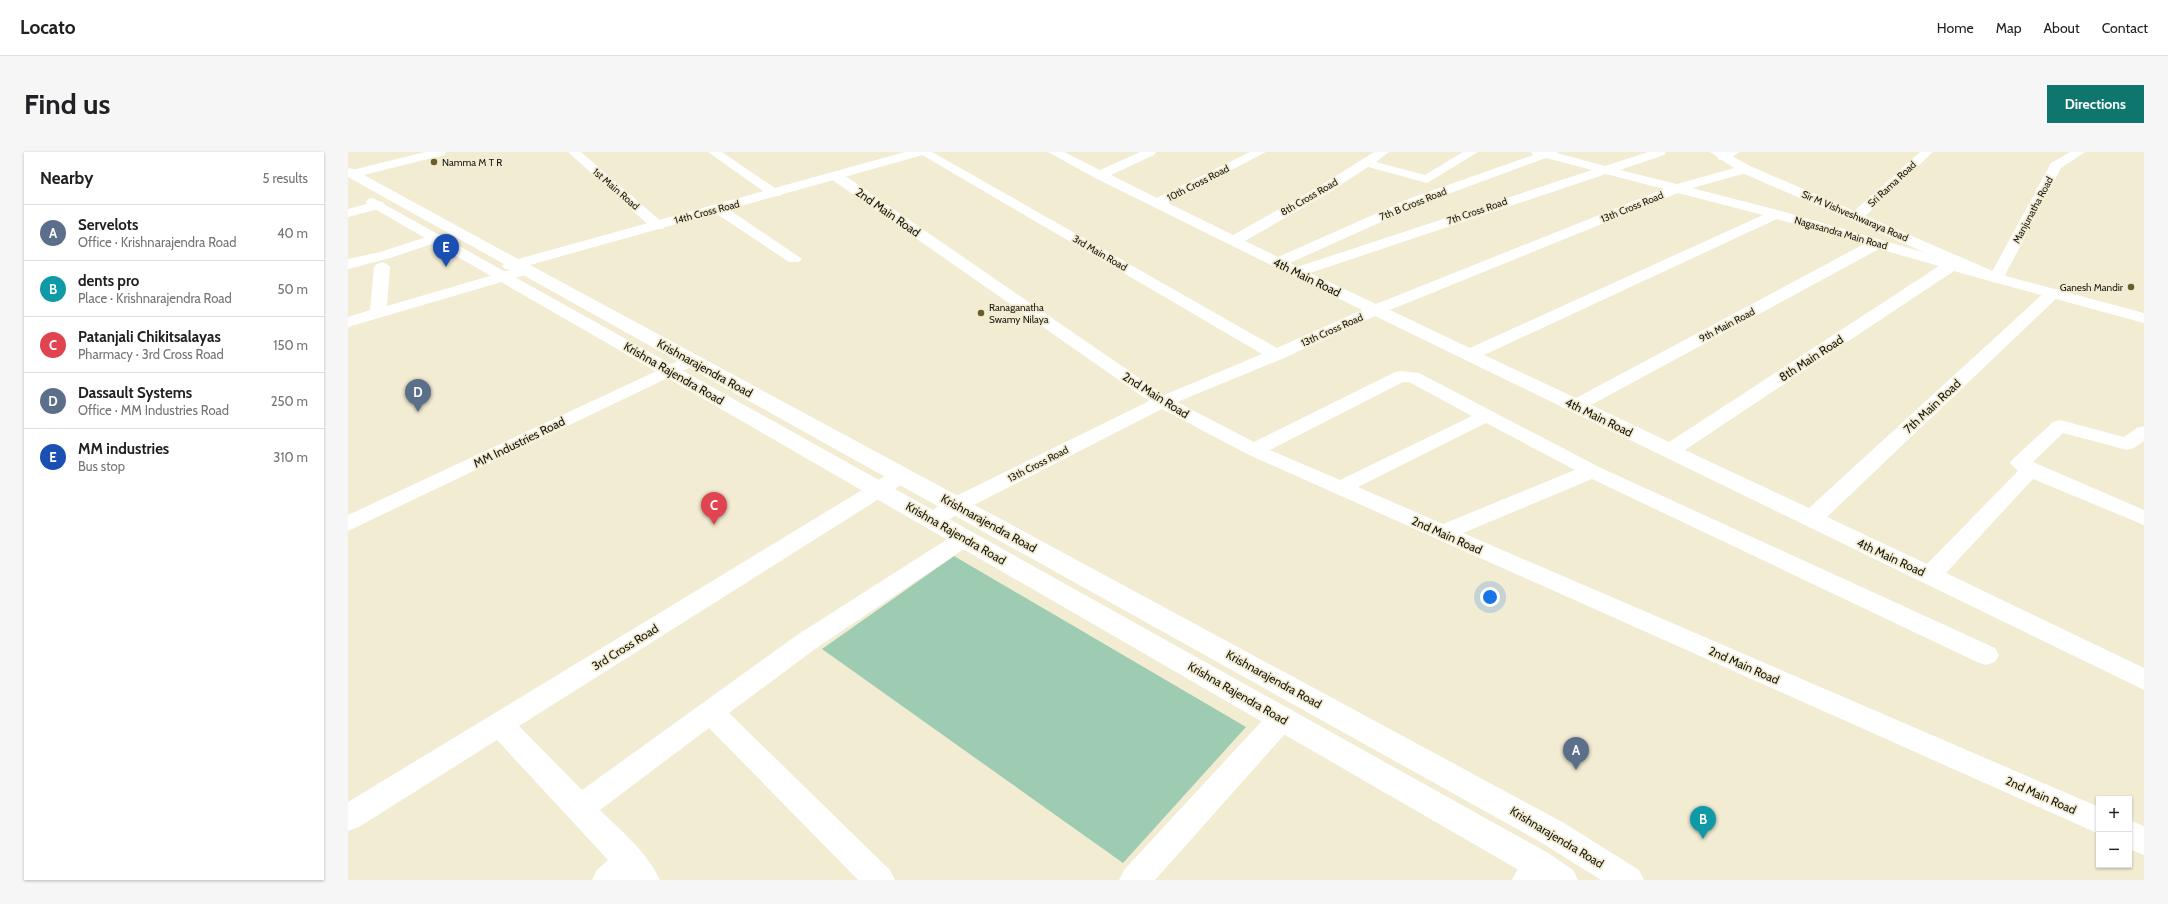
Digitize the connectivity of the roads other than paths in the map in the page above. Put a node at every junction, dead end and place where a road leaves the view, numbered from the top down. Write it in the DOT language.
graph roads {
  1 [pos="440,152"];
  2 [pos="593,152"];
  3 [pos="733,152"];
  4 [pos="919,152"];
  5 [pos="923,152"];
  6 [pos="1054,152"];
  7 [pos="1150,152"];
  8 [pos="1260,152"];
  9 [pos="1383,152"];
  10 [pos="1472,152"];
  11 [pos="1660,152"];
  12 [pos="1927,152"];
  13 [pos="2079,152"];
  14 [pos="1545,153"];
  15 [pos="576,154"];
  16 [pos="717,154"];
  17 [pos="1725,154"];
  18 [pos="1366,163"];
  19 [pos="1745,169"];
  20 [pos="1602,170"];
  21 [pos="1100,175"];
  22 [pos="836,176"];
  23 [pos="349,178"];
  24 [pos="1427,179"];
  25 [pos="1457,186"];
  26 [pos="1678,188"];
  27 [pos="775,193"];
  28 [pos="1158,203"];
  29 [pos="378,205"];
  30 [pos="719,209"];
  31 [pos="348,213"];
  32 [pos="1776,214"];
  33 [pos="1857,216"];
  34 [pos="658,226"];
  35 [pos="436,238"];
  36 [pos="1234,241"];
  37 [pos="1878,243"];
  38 [pos="794,259"];
  39 [pos="1278,263"];
  40 [pos="348,264"];
  41 [pos="1952,265"];
  42 [pos="382,267"];
  43 [pos="510,271"];
  44 [pos="1296,272"];
  45 [pos="1996,278"];
  46 [pos="2053,293"];
  47 [pos="1376,310"];
  48 [pos="378,313"];
  49 [pos="2144,318"];
  50 [pos="348,322"];
  51 [pos="1276,355"];
  52 [pos="1469,355"];
  53 [pos="691,360"];
  54 [pos="668,370"];
  55 [pos="1162,402"];
  56 [pos="1576,406"];
  57 [pos="1488,415"];
  58 [pos="2144,432"];
  59 [pos="1254,450"];
  60 [pos="1669,451"];
  61 [pos="2030,470"];
  62 [pos="1592,471"];
  63 [pos="902,476"];
  64 [pos="1340,488"];
  65 [pos="879,490"];
  66 [pos="956,505"];
  67 [pos="2144,518"];
  68 [pos="1811,519"];
  69 [pos="933,520"];
  70 [pos="348,524"];
  71 [pos="1442,533"];
  72 [pos="965,538"];
  73 [pos="1930,575"];
  74 [pos="1986,655"];
  75 [pos="2144,680"];
  76 [pos="710,713"];
  77 [pos="1282,718"];
  78 [pos="500,724"];
  79 [pos="579,810"];
  80 [pos="348,818"];
  81 [pos="2096,820"];
  82 [pos="2132,835"];
  83 [pos="2144,841"];
  84 [pos="627,874"];
  85 [pos="1542,874"];
  86 [pos="878,880"];
  87 [pos="1135,880"];
  88 [pos="1628,880"];
  1 -- 23 [label="street"];
  2 -- 15 [label="street"];
  3 -- 16 [label="street"];
  4 -- 22 [label="street, 14th Cross Road"];
  5 -- 51 [label="street, 3rd Main Road"];
  6 -- 21 [label="street, 4th Main Road"];
  7 -- 21 [label="street"];
  8 -- 28 [label="street, 10th Cross Road"];
  9 -- 18 [label="street, 8th Cross Road"];
  10 -- 24 [label="street"];
  11 -- 20 [label="street, 7th Cross Road"];
  12 -- 33 [label="street, Sri Rama Road"];
  13 -- 45 [label="street, Manjunatha Road"];
  14 -- 20 [label="street, Nagasandra Main Road"];
  14 -- 25 [label="street, 7th B Cross Road"];
  15 -- 34 [label="street, 1st Main Road"];
  16 -- 27 [label="street"];
  17 -- 19 [label="street, Sir M Vishveshwaraya Road"];
  18 -- 24 [label="street"];
  18 -- 36 [label="street, 8th Cross Road"];
  19 -- 26 [label="street, 13th Cross Road"];
  19 -- 33 [label="street, Sir M Vishveshwaraya Road"];
  20 -- 26 [label="street, Nagasandra Main Road"];
  20 -- 44 [label="street, 7th Cross Road"];
  21 -- 28 [label="street, 4th Main Road"];
  22 -- 27 [label="street, 14th Cross Road"];
  22 -- 55 [label="street, 2nd Main Road"];
  23 -- 29 [label="street, Krishna Rajendra Road"];
  23 -- 43 [label="street, Krishnarajendra Road"];
  24 -- 25 [label="street"];
  25 -- 39 [label="street, 7th B Cross Road"];
  26 -- 32 [label="street, Nagasandra Main Road"];
  26 -- 47 [label="street, 13th Cross Road"];
  27 -- 30 [label="street, 14th Cross Road"];
  28 -- 36 [label="street, 4th Main Road"];
  29 -- 31 [label="street"];
  29 -- 35 [label="street, Krishna Rajendra Road"];
  30 -- 34 [label="street, 14th Cross Road"];
  30 -- 38 [label="street"];
  32 -- 37 [label="street, Nagasandra Main Road"];
  32 -- 52 [label="street"];
  33 -- 45 [label="street, Sir M Vishveshwaraya Road"];
  34 -- 43 [label="street, 14th Cross Road"];
  35 -- 40 [label="street"];
  35 -- 43 [label="street, Krishna Rajendra Road"];
  36 -- 39 [label="street, 4th Main Road"];
  37 -- 41 [label="street, Nagasandra Main Road"];
  37 -- 56 [label="street, 9th Main Road"];
  39 -- 44 [label="street, 4th Main Road"];
  41 -- 45 [label="street, Nagasandra Main Road"];
  41 -- 60 [label="street, 8th Main Road"];
  42 -- 48 [label="street"];
  43 -- 48 [label="street, 14th Cross Road"];
  43 -- 53 [label="street, Krishnarajendra Road"];
  43 -- 54 [label="street, Krishna Rajendra Road"];
  44 -- 47 [label="street, 4th Main Road"];
  45 -- 46 [label="street, Nagasandra Main Road"];
  46 -- 49 [label="street, Nagasandra Main Road"];
  46 -- 68 [label="street, 7th Main Road"];
  47 -- 51 [label="street, 13th Cross Road"];
  47 -- 52 [label="street, 4th Main Road"];
  48 -- 50 [label="street, 14th Cross Road"];
  51 -- 55 [label="street, 13th Cross Road"];
  52 -- 56 [label="street, 4th Main Road"];
  53 -- 54 [label="street, MM Industries Road"];
  53 -- 63 [label="street, Krishnarajendra Road"];
  54 -- 65 [label="street, Krishna Rajendra Road"];
  54 -- 70 [label="street, MM Industries Road"];
  55 -- 59 [label="street, 2nd Main Road"];
  55 -- 66 [label="street, 13th Cross Road"];
  56 -- 60 [label="street, 4th Main Road"];
  57 -- 59 [label="street"];
  57 -- 62 [label="street"];
  57 -- 64 [label="street"];
  58 -- 61 [label="street"];
  59 -- 64 [label="street, 2nd Main Road"];
  60 -- 68 [label="street, 4th Main Road"];
  61 -- 67 [label="street"];
  61 -- 73 [label="street"];
  62 -- 71 [label="street"];
  62 -- 74 [label="street"];
  63 -- 65 [label="street, 3rd Cross Road"];
  63 -- 66 [label="street, Krishnarajendra Road"];
  64 -- 71 [label="street, 2nd Main Road"];
  65 -- 69 [label="street, Krishna Rajendra Road"];
  65 -- 78 [label="street, 3rd Cross Road"];
  66 -- 69 [label="street, 13th Cross Road"];
  66 -- 88 [label="street, Krishnarajendra Road"];
  68 -- 73 [label="street, 4th Main Road"];
  69 -- 72 [label="street, Krishna Rajendra Road"];
  71 -- 81 [label="street, 2nd Main Road"];
  72 -- 76 [label="street"];
  72 -- 77 [label="street, Krishna Rajendra Road"];
  73 -- 75 [label="street, 4th Main Road"];
  76 -- 79 [label="street"];
  76 -- 86 [label="street"];
  77 -- 85 [label="street, Krishna Rajendra Road"];
  77 -- 87 [label="street"];
  78 -- 79 [label="street"];
  78 -- 80 [label="street, 3rd Cross Road"];
  79 -- 84 [label="street"];
  82 -- 83 [label="street"];
}
